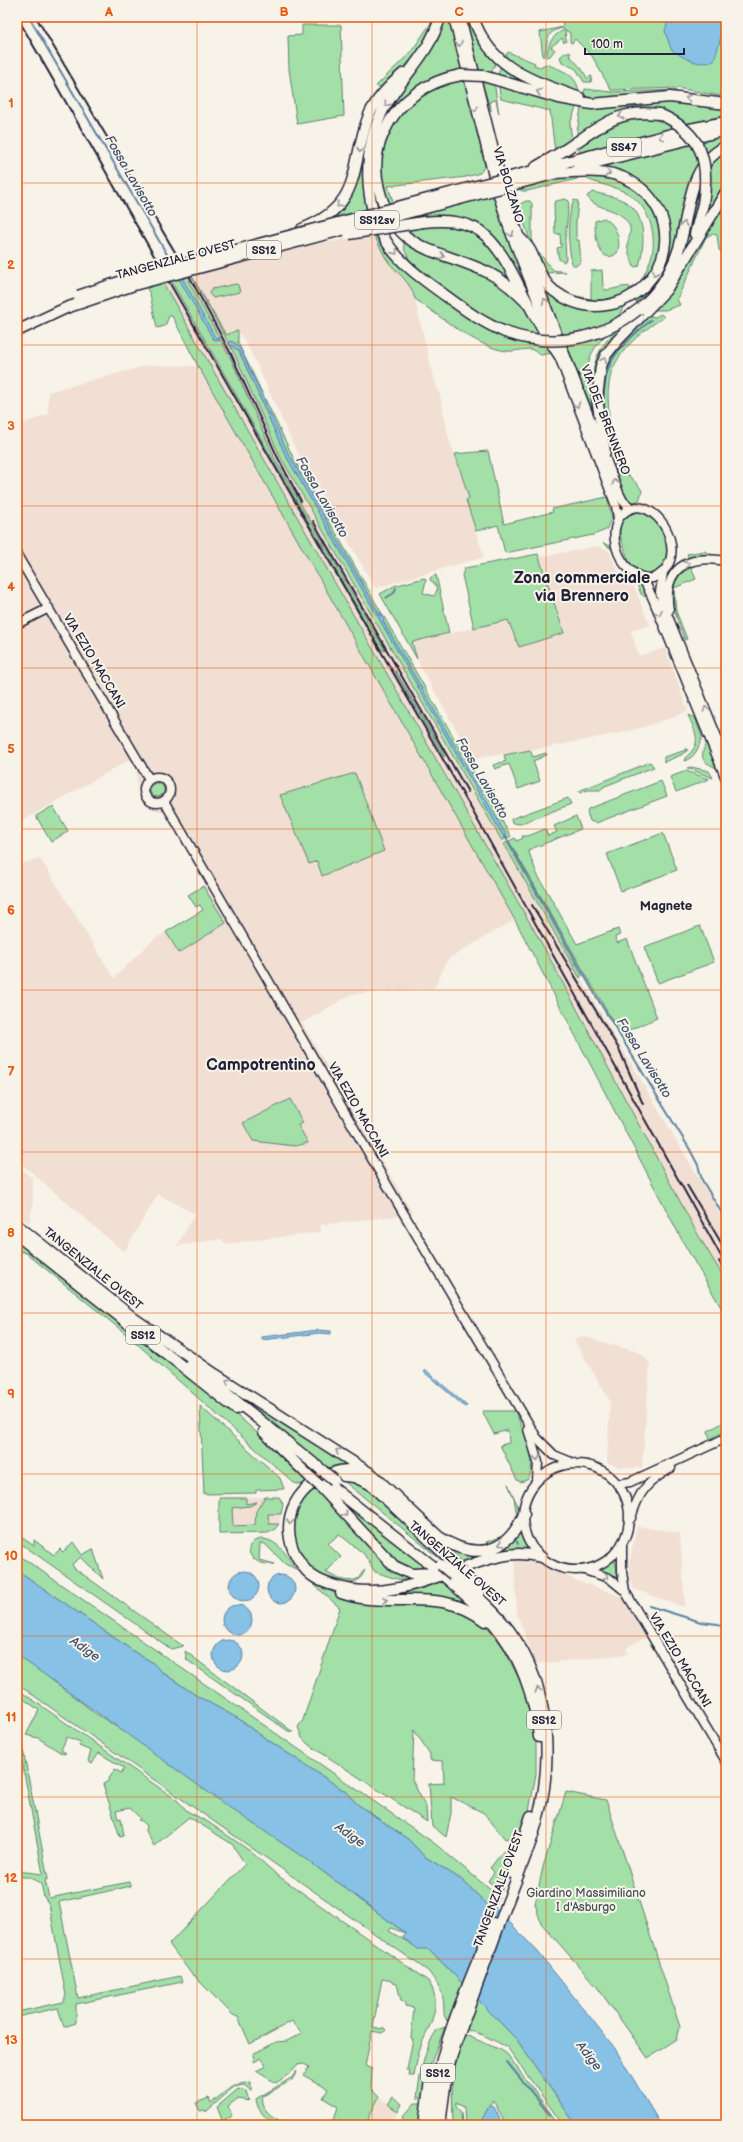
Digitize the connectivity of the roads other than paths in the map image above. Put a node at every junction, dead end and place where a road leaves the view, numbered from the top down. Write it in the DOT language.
graph roads {
  1 [pos="440,17"];
  2 [pos="453,17"];
  3 [pos="461,17"];
  4 [pos="473,17"];
  5 [pos="418,62"];
  6 [pos="605,103"];
  7 [pos="726,104"];
  8 [pos="726,122"];
  9 [pos="726,130"];
  10 [pos="726,146"];
  11 [pos="556,173"];
  12 [pos="517,178"];
  13 [pos="726,192"];
  14 [pos="373,206"];
  15 [pos="390,216"];
  16 [pos="520,238"];
  17 [pos="277,243"];
  18 [pos="692,246"];
  19 [pos="529,305"];
  20 [pos="17,323"];
  21 [pos="17,331"];
  22 [pos="560,337"];
  23 [pos="559,355"];
  24 [pos="605,452"];
  25 [pos="631,508"];
  26 [pos="618,519"];
  27 [pos="17,555"];
  28 [pos="726,561"];
  29 [pos="662,573"];
  30 [pos="643,578"];
  31 [pos="49,608"];
  32 [pos="671,623"];
  33 [pos="17,624"];
  34 [pos="726,759"];
  35 [pos="149,779"];
  36 [pos="726,779"];
  37 [pos="164,801"];
  38 [pos="17,1219"];
  39 [pos="17,1225"];
  40 [pos="20,1236"];
  41 [pos="132,1317"];
  42 [pos="521,1409"];
  43 [pos="726,1438"];
  44 [pos="684,1459"];
  45 [pos="576,1464"];
  46 [pos="372,1475"];
  47 [pos="322,1478"];
  48 [pos="536,1482"];
  49 [pos="620,1487"];
  50 [pos="524,1514"];
  51 [pos="628,1528"];
  52 [pos="622,1544"];
  53 [pos="541,1557"];
  54 [pos="582,1570"];
  55 [pos="452,1574"];
  56 [pos="322,1582"];
  57 [pos="625,1591"];
  58 [pos="524,1674"];
  59 [pos="726,1761"];
  60 [pos="509,1889"];
  61 [pos="464,2004"];
  62 [pos="447,2070"];
  63 [pos="424,2125"];
  64 [pos="432,2125"];
  65 [pos="440,2125"];
  66 [pos="446,2125"];
  1 -- 5 [label="highway, SS12sv"];
  2 -- 23 [label="main road, VIA BOLZANO, one-way"];
  3 -- 16 [label="main road, VIA BOLZANO"];
  4 -- 6 [label="highway, SS12sv"];
  5 -- 14 [label="highway, SS12sv, one-way"];
  5 -- 17 [label="highway, SS12sv, one-way, bridge"];
  7 -- 6 [label="highway, SS12sv, one-way"];
  6 -- 15 [label="highway, SS12sv, one-way, bridge"];
  8 -- 12 [label="highway, SS47, one-way"];
  9 -- 11 [label="highway, SS47"];
  14 -- 10 [label="highway, SS12sv, one-way, bridge"];
  11 -- 12 [label="highway, TANGENZIALE OVEST / SS12"];
  11 -- 16 [label="highway, one-way"];
  12 -- 17 [label="highway, TANGENZIALE OVEST / SS12, bridge"];
  18 -- 12 [label="highway, one-way, bridge"];
  13 -- 18 [label="highway"];
  14 -- 15 [label="highway"];
  15 -- 19 [label="highway, SS12sv, one-way"];
  22 -- 16 [label="main road, VIA BOLZANO, one-way"];
  17 -- 19 [label="highway, SS12sv, bridge"];
  17 -- 20 [label="highway, TANGENZIALE OVEST / SS12, bridge"];
  17 -- 21 [label="highway, TANGENZIALE OVEST / SS12, bridge"];
  24 -- 18 [label="highway, one-way"];
  19 -- 23 [label="highway, SS12sv"];
  22 -- 24 [label="main road, VIA DEL BRENNERO"];
  23 -- 26 [label="main road, VIA DEL BRENNERO, one-way"];
  25 -- 24 [label="main road, VIA DEL BRENNERO, one-way"];
  25 -- 26 [label="main road"];
  25 -- 29 [label="main road"];
  26 -- 30 [label="main road"];
  27 -- 31 [label="main road, VIA EZIO MACCANI"];
  32 -- 28 [label="main road, one-way"];
  29 -- 30 [label="main road"];
  29 -- 32 [label="main road"];
  30 -- 36 [label="main road, one-way"];
  31 -- 33 [label="main road"];
  31 -- 35 [label="main road, VIA EZIO MACCANI"];
  34 -- 32 [label="main road, one-way"];
  35 -- 37 [label="main road"];
  35 -- 37 [label="main road"];
  37 -- 42 [label="main road, VIA EZIO MACCANI"];
  38 -- 40 [label="highway"];
  39 -- 40 [label="highway, TANGENZIALE OVEST / SS12"];
  40 -- 41 [label="highway, TANGENZIALE OVEST / SS12"];
  40 -- 47 [label="highway, TANGENZIALE OVEST / SS12"];
  46 -- 41 [label="highway, one-way"];
  41 -- 47 [label="highway, TANGENZIALE OVEST / SS12"];
  42 -- 45 [label="main road, VIA EZIO MACCANI"];
  42 -- 48 [label="main road, VIA EZIO MACCANI, one-way"];
  43 -- 44 [label="main road"];
  44 -- 49 [label="main road"];
  44 -- 51 [label="main road"];
  45 -- 48 [label="main road"];
  45 -- 49 [label="main road"];
  46 -- 47 [label="highway"];
  50 -- 46 [label="highway, one-way"];
  47 -- 55 [label="highway, TANGENZIALE OVEST / SS12, bridge"];
  47 -- 55 [label="highway, one-way"];
  47 -- 55 [label="highway, bridge"];
  47 -- 56 [label="highway, one-way"];
  48 -- 50 [label="main road"];
  49 -- 51 [label="main road"];
  50 -- 53 [label="main road"];
  51 -- 52 [label="main road"];
  52 -- 54 [label="main road"];
  52 -- 57 [label="main road, VIA EZIO MACCANI"];
  53 -- 54 [label="main road"];
  53 -- 55 [label="highway"];
  54 -- 57 [label="main road, VIA EZIO MACCANI, one-way"];
  55 -- 56 [label="highway"];
  55 -- 58 [label="highway, TANGENZIALE OVEST / SS12"];
  60 -- 55 [label="highway, TANGENZIALE OVEST / SS12, one-way"];
  56 -- 58 [label="highway, one-way"];
  57 -- 59 [label="main road, VIA EZIO MACCANI"];
  58 -- 60 [label="highway, TANGENZIALE OVEST / SS12"];
  60 -- 61 [label="highway, TANGENZIALE OVEST / SS12"];
  61 -- 62 [label="highway, TANGENZIALE OVEST / SS12"];
  61 -- 63 [label="highway"];
  61 -- 64 [label="highway, TANGENZIALE OVEST / SS12"];
  62 -- 65 [label="highway, TANGENZIALE OVEST / SS12"];
  62 -- 66 [label="highway"];
}
